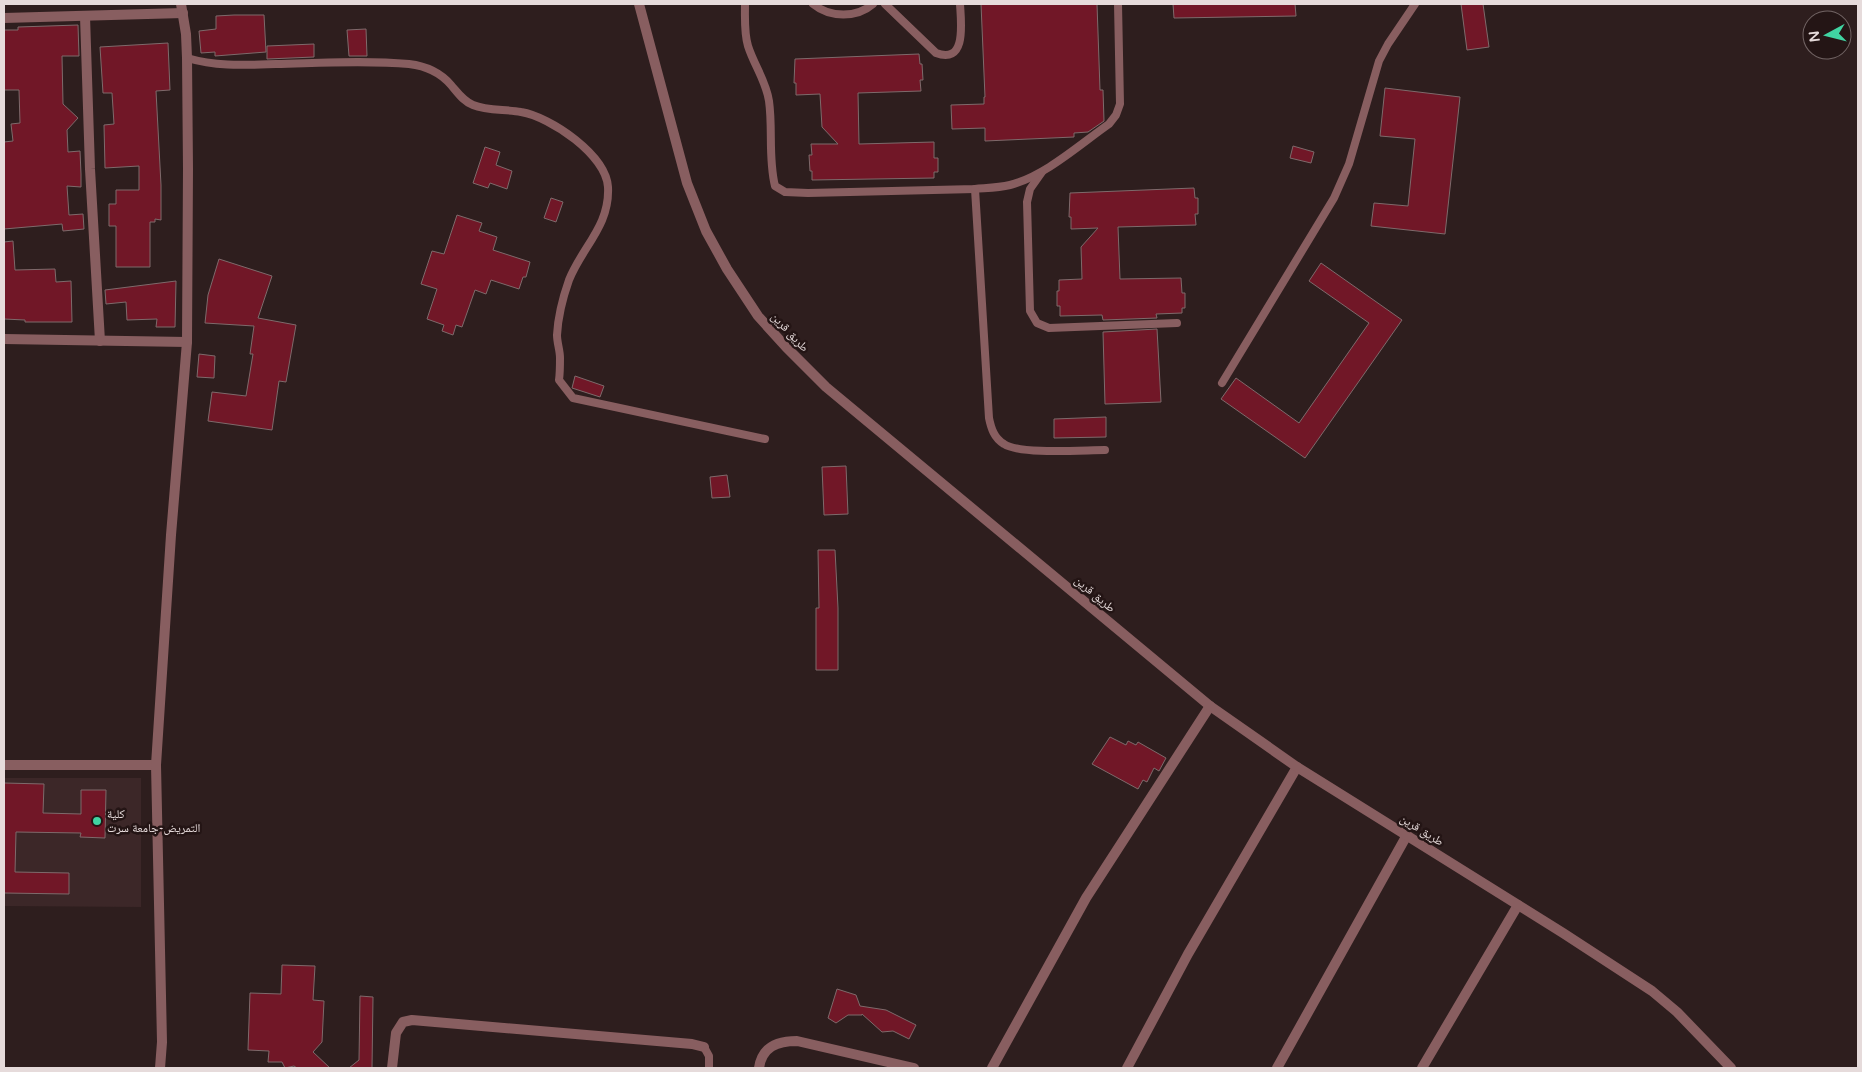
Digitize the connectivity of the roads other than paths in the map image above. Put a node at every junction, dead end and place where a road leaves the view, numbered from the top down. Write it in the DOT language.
graph roads {
  1 [pos="639,4"];
  2 [pos="745,4"];
  3 [pos="813,4"];
  4 [pos="874,4"];
  5 [pos="885,4"];
  6 [pos="960,4"];
  7 [pos="1118,4"];
  8 [pos="1415,4"];
  9 [pos="182,8"];
  10 [pos="85,16"];
  11 [pos="4,18"];
  12 [pos="186,58"];
  13 [pos="1043,170"];
  14 [pos="975,189"];
  15 [pos="1177,324"];
  16 [pos="4,339"];
  17 [pos="100,341"];
  18 [pos="187,342"];
  19 [pos="1222,383"];
  20 [pos="765,439"];
  21 [pos="1106,450"];
  22 [pos="1210,706"];
  23 [pos="4,765"];
  24 [pos="156,765"];
  25 [pos="1297,767"];
  26 [pos="1407,835"];
  27 [pos="1518,905"];
  28 [pos="704,1046"];
  29 [pos="1716,1052"];
  30 [pos="160,1068"];
  31 [pos="392,1068"];
  32 [pos="709,1068"];
  33 [pos="759,1068"];
  34 [pos="914,1068"];
  35 [pos="992,1068"];
  36 [pos="1127,1068"];
  37 [pos="1277,1068"];
  38 [pos="1422,1068"];
  39 [pos="1722,1068"];
  40 [pos="1731,1068"];
  1 -- 22 [label="street, طريق قرين"];
  2 -- 14 [label="lane"];
  3 -- 4 [label="lane"];
  5 -- 6 [label="lane"];
  7 -- 13 [label="lane"];
  8 -- 19 [label="lane"];
  9 -- 10 [label="street"];
  9 -- 12 [label="street"];
  10 -- 11 [label="street"];
  10 -- 17 [label="street"];
  12 -- 18 [label="street"];
  12 -- 20 [label="lane"];
  13 -- 14 [label="lane"];
  13 -- 15 [label="lane"];
  14 -- 21 [label="lane"];
  16 -- 17 [label="street"];
  17 -- 18 [label="street"];
  18 -- 24 [label="street"];
  22 -- 25 [label="street, طريق قرين"];
  22 -- 35 [label="street"];
  23 -- 24 [label="street"];
  24 -- 30 [label="street"];
  25 -- 26 [label="street, طريق قرين"];
  25 -- 36 [label="street"];
  26 -- 27 [label="street, طريق قرين"];
  26 -- 37 [label="street"];
  27 -- 29 [label="street, طريق قرين"];
  27 -- 38 [label="street"];
  28 -- 31 [label="street"];
  28 -- 32 [label="lane"];
  29 -- 39 [label="street, طريق قرين"];
  29 -- 40 [label="street, طريق قرين"];
  33 -- 34 [label="street"];
}
